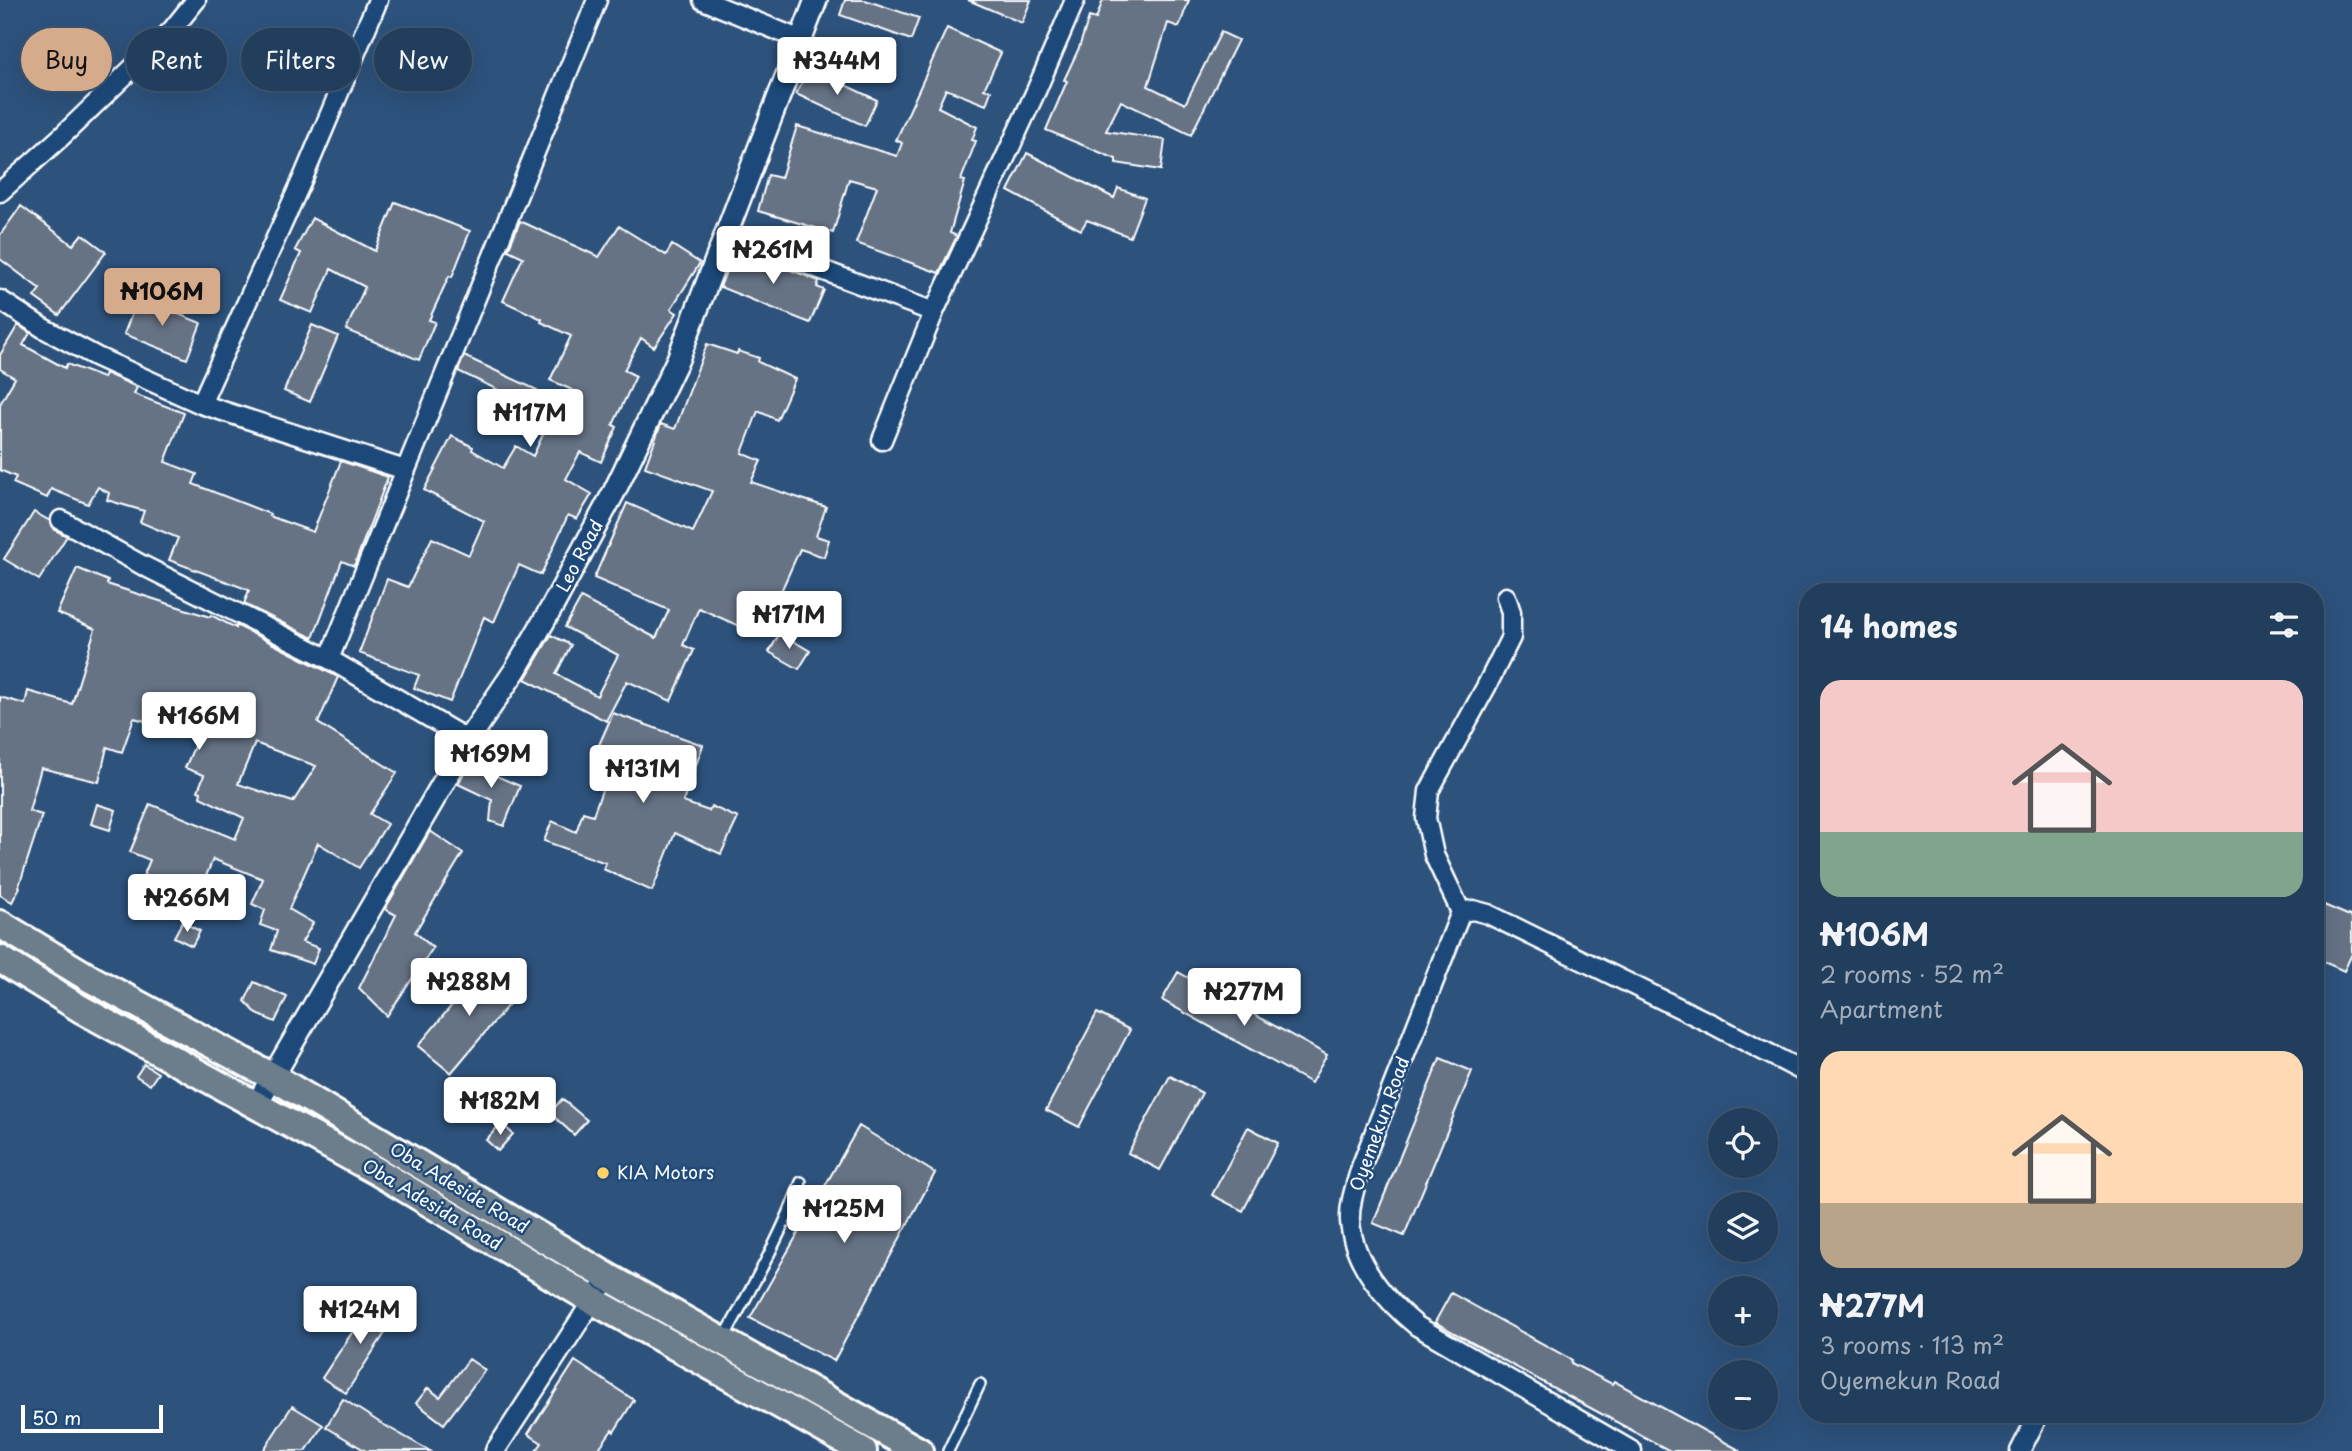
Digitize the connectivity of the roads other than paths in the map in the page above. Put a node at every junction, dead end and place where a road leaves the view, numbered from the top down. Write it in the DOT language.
graph roads {
  1 [pos="195,0"];
  2 [pos="378,0"];
  3 [pos="597,0"];
  4 [pos="703,0"];
  5 [pos="816,0"];
  6 [pos="1075,0"];
  7 [pos="801,40"];
  8 [pos="0,192"];
  9 [pos="726,234"];
  10 [pos="0,300"];
  11 [pos="934,312"];
  12 [pos="201,404"];
  13 [pos="882,440"];
  14 [pos="405,470"];
  15 [pos="61,520"];
  16 [pos="1506,597"];
  17 [pos="329,659"];
  18 [pos="468,740"];
  19 [pos="1461,912"];
  20 [pos="0,924"];
  21 [pos="0,959"];
  22 [pos="1799,1069"];
  23 [pos="273,1077"];
  24 [pos="257,1104"];
  25 [pos="801,1182"];
  26 [pos="608,1277"];
  27 [pos="592,1300"];
  28 [pos="722,1342"];
  29 [pos="980,1384"];
  30 [pos="2034,1423"];
  31 [pos="495,1451"];
  32 [pos="863,1451"];
  33 [pos="919,1451"];
  34 [pos="947,1451"];
  35 [pos="1632,1451"];
  36 [pos="2020,1451"];
  1 -- 8 [label="street"];
  2 -- 12 [label="street"];
  3 -- 14 [label="street"];
  4 -- 7 [label="street"];
  5 -- 7 [label="street, Leo Road"];
  6 -- 11 [label="street"];
  7 -- 9 [label="street, Leo Road"];
  9 -- 11 [label="street"];
  9 -- 18 [label="street, Leo Road"];
  10 -- 12 [label="street"];
  11 -- 13 [label="street"];
  12 -- 14 [label="street"];
  14 -- 17 [label="street"];
  15 -- 17 [label="street"];
  16 -- 19 [label="street"];
  17 -- 18 [label="street"];
  18 -- 23 [label="street, Leo Road"];
  19 -- 22 [label="street"];
  19 -- 35 [label="street, Oyemekun Road"];
  20 -- 23 [label="main road, Oba Adeside Road"];
  21 -- 24 [label="main road, Oba Adesida Road"];
  23 -- 24 [label="street, Leo Road"];
  23 -- 26 [label="main road, Oba Adeside Road"];
  24 -- 27 [label="main road, Oba Adesida Road"];
  25 -- 28 [label="lane"];
  26 -- 27 [label="street"];
  26 -- 28 [label="main road, Oba Adeside Road"];
  27 -- 31 [label="street"];
  27 -- 32 [label="main road, Oba Adesida Road"];
  28 -- 33 [label="main road, Oba Adeside Road"];
  29 -- 34 [label="lane"];
  30 -- 36 [label="street"];
}
